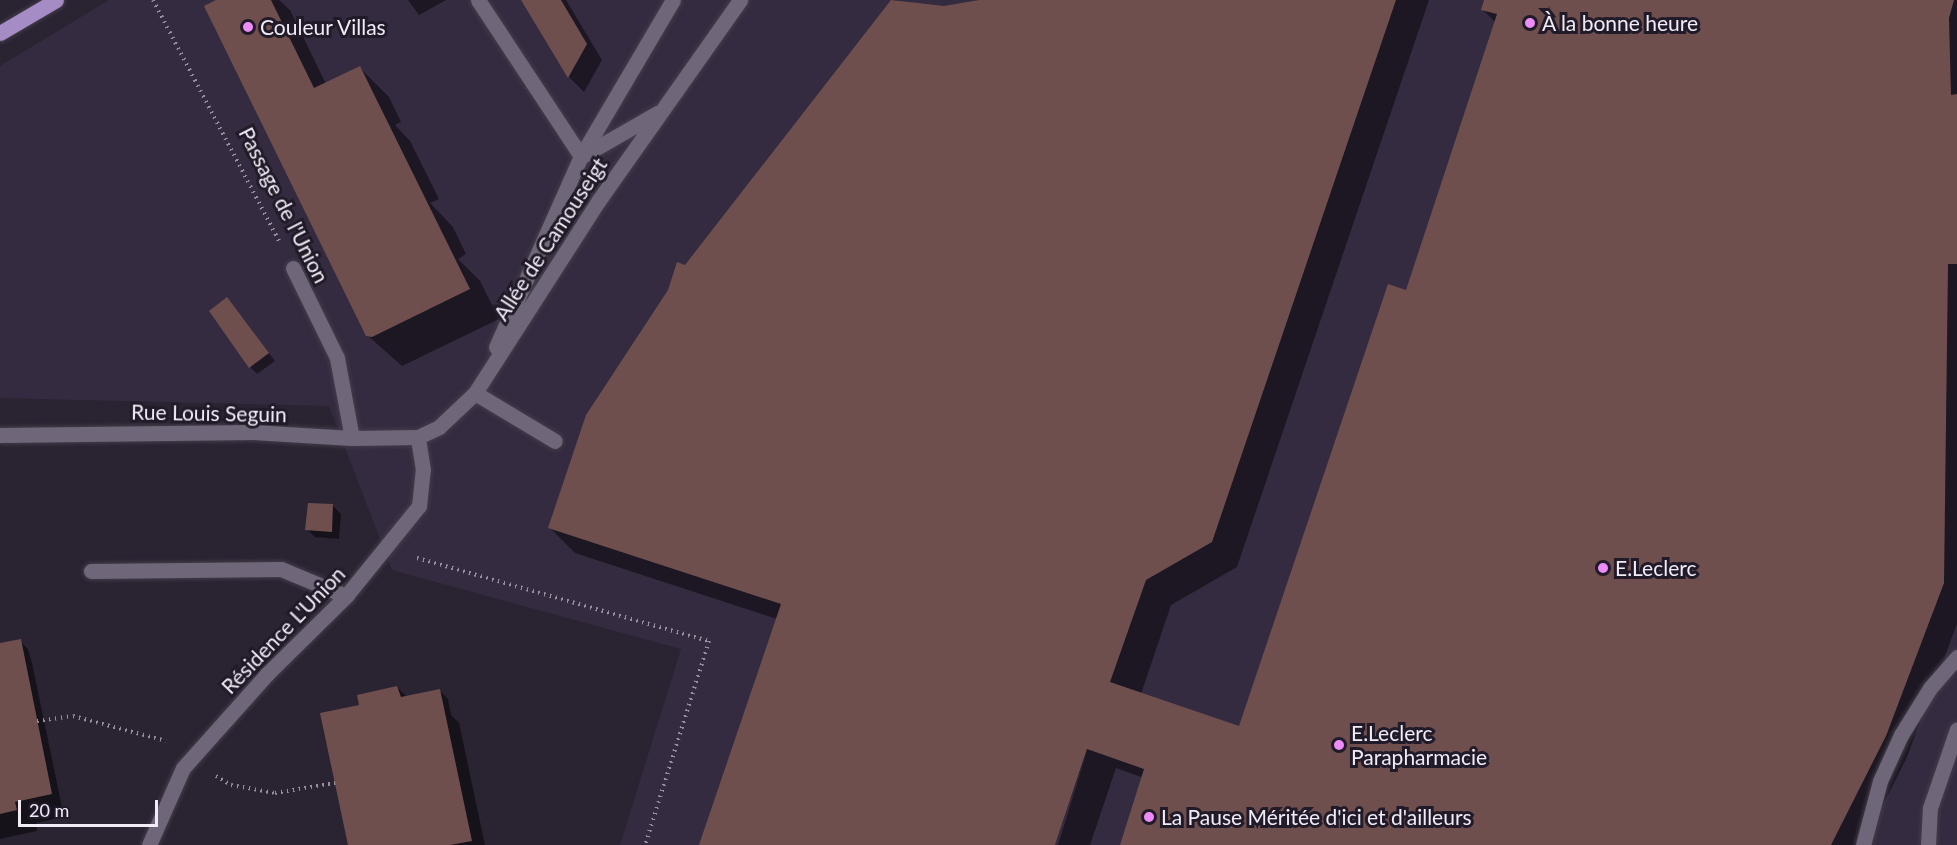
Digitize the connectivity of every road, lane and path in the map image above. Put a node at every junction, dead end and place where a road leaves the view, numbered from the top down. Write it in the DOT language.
graph roads {
  1 [pos="56,0"];
  2 [pos="153,0"];
  3 [pos="478,0"];
  4 [pos="674,0"];
  5 [pos="740,0"];
  6 [pos="0,33"];
  7 [pos="662,110"];
  8 [pos="581,156"];
  9 [pos="293,268"];
  10 [pos="475,393"];
  11 [pos="0,435"];
  12 [pos="418,437"];
  13 [pos="352,438"];
  14 [pos="555,441"];
  15 [pos="414,557"];
  16 [pos="91,571"];
  17 [pos="346,596"];
  18 [pos="1957,657"];
  19 [pos="37,721"];
  20 [pos="1957,729"];
  21 [pos="190,760"];
  22 [pos="335,783"];
  23 [pos="149,845"];
  24 [pos="645,845"];
  25 [pos="1863,845"];
  26 [pos="1928,845"];
  1 -- 6 [label="main road"];
  2 -- 9 [label="path, Passage de l'Union"];
  3 -- 8 [label="street"];
  4 -- 8 [label="street, Allée de Camouseigt"];
  5 -- 7 [label="street, Allée de Camouseigt"];
  7 -- 8 [label="street, Allée de Camouseigt"];
  7 -- 10 [label="street, Allée de Camouseigt"];
  8 -- 10 [label="street, Allée de Camouseigt"];
  9 -- 13 [label="street, Passage de l'Union"];
  10 -- 12 [label="street, Allée de Camouseigt"];
  10 -- 14 [label="street"];
  11 -- 13 [label="street, Rue Louis Seguin"];
  12 -- 13 [label="street, Rue Louis Seguin"];
  12 -- 17 [label="street, Résidence L'Union"];
  15 -- 24 [label="path"];
  16 -- 17 [label="street"];
  17 -- 21 [label="street, Résidence L'Union"];
  18 -- 25 [label="street"];
  19 -- 21 [label="path"];
  20 -- 26 [label="street"];
  21 -- 22 [label="path"];
  21 -- 23 [label="street, Résidence L'Union"];
}
